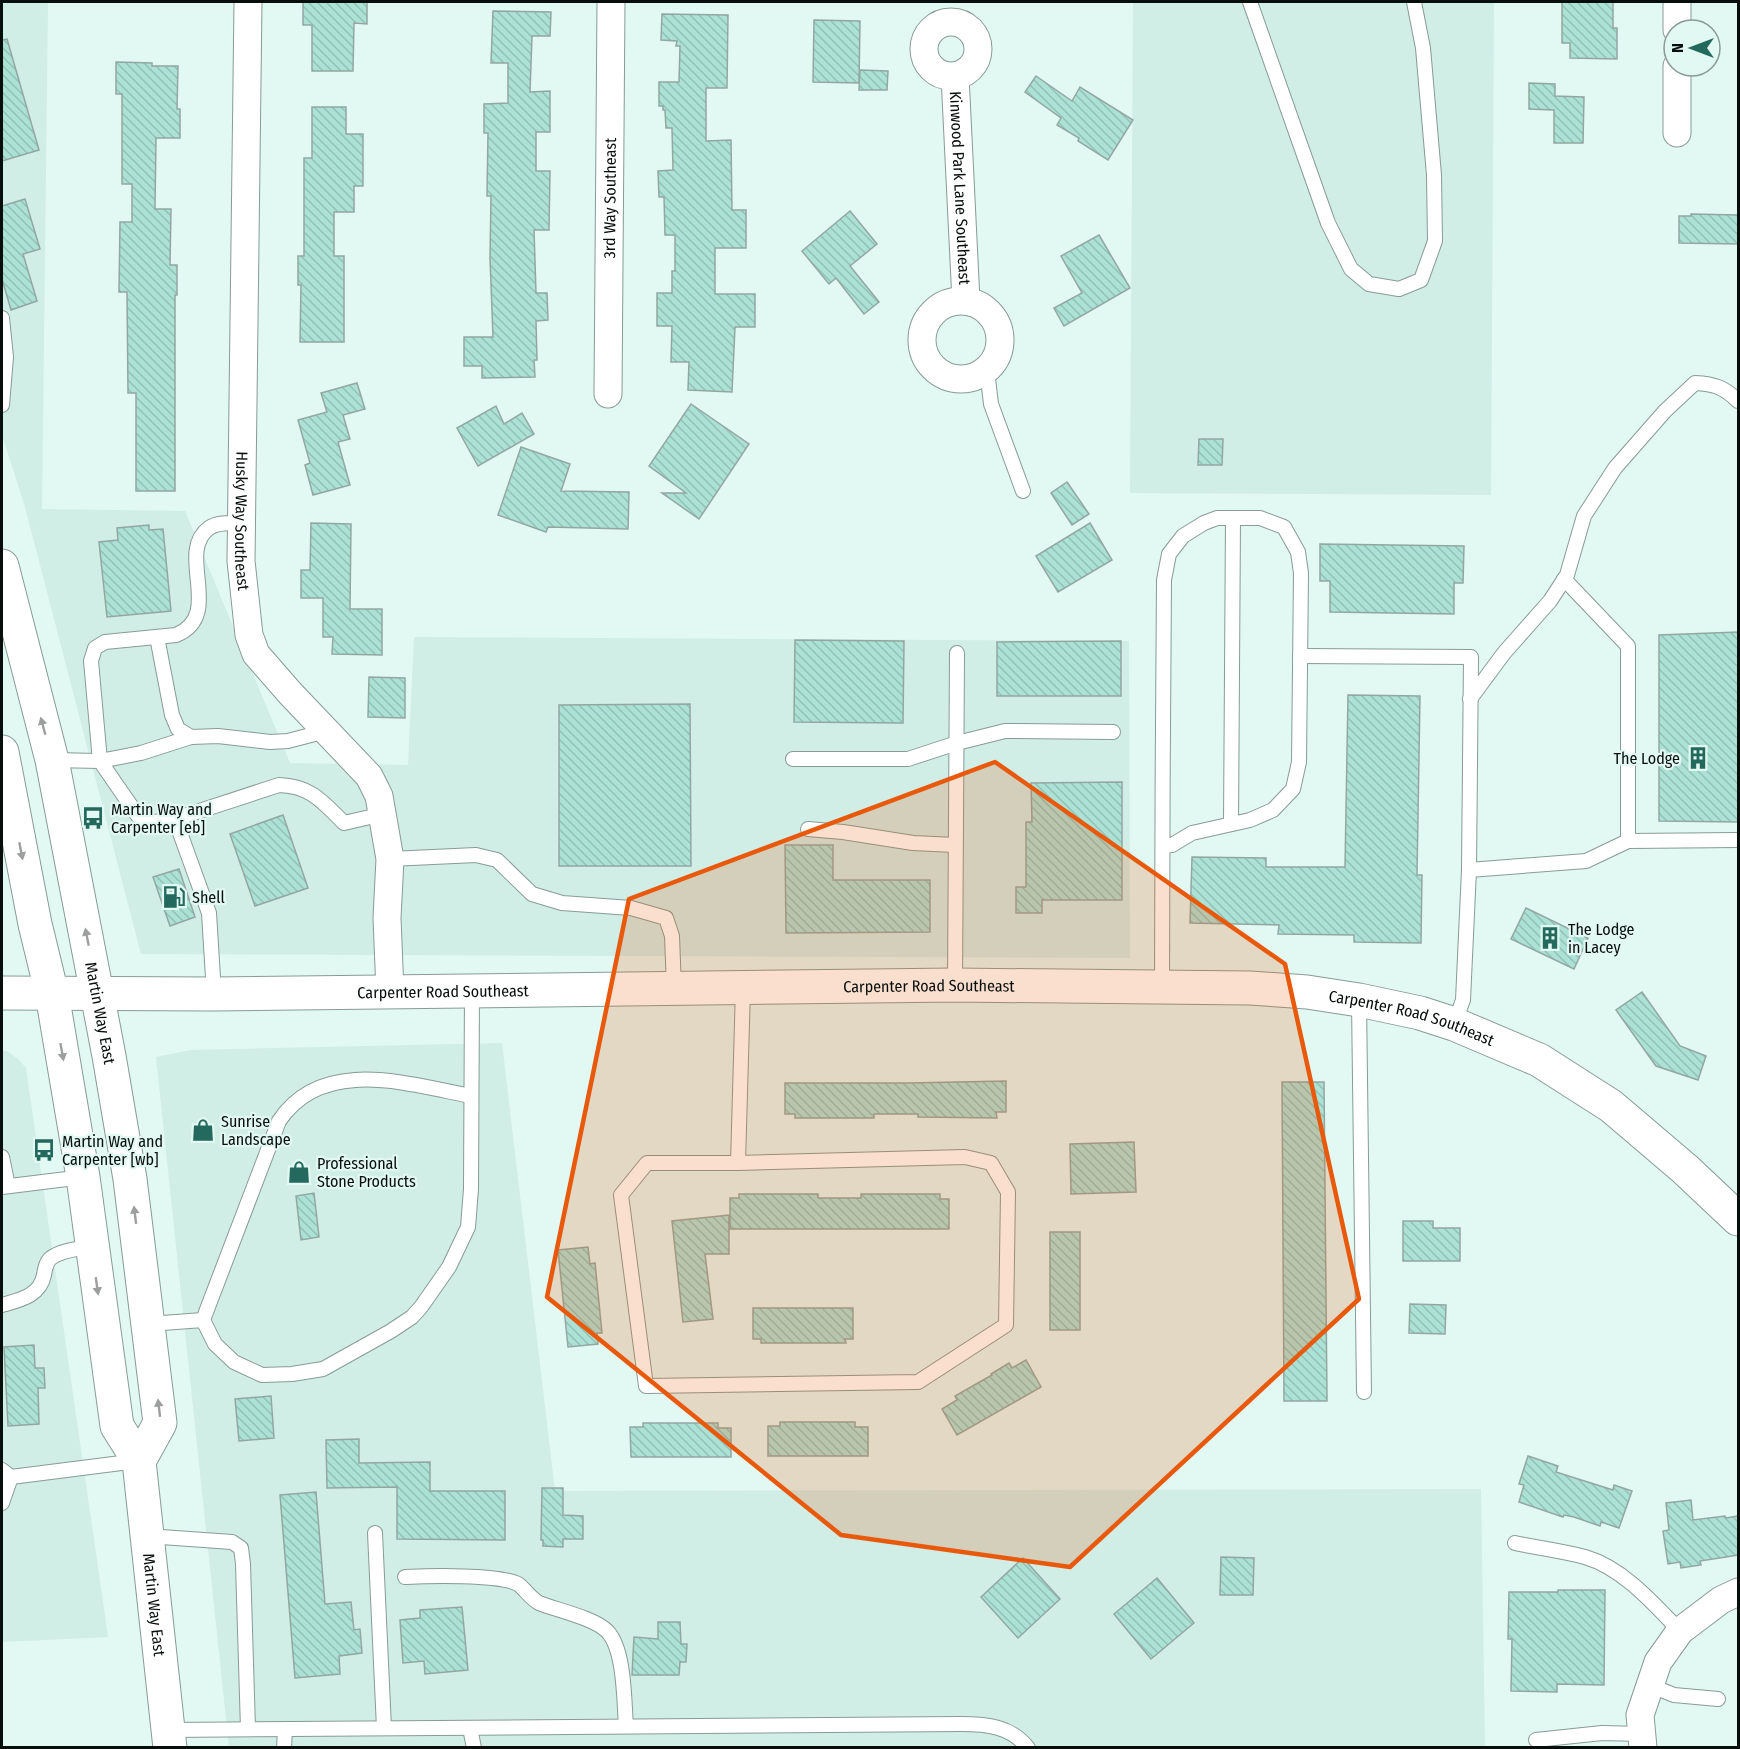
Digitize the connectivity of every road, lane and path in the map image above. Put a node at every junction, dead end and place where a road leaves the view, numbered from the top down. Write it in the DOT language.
graph roads {
  1 [pos="248,2"];
  2 [pos="611,2"];
  3 [pos="1250,2"];
  4 [pos="1414,2"];
  5 [pos="1677,2"];
  6 [pos="948,11"];
  7 [pos="1677,18"];
  8 [pos="955,76"];
  9 [pos="1677,78"];
  10 [pos="1677,133"];
  11 [pos="966,301"];
  12 [pos="2,318"];
  13 [pos="987,370"];
  14 [pos="608,394"];
  15 [pos="1738,401"];
  16 [pos="2,405"];
  17 [pos="1023,491"];
  18 [pos="1233,518"];
  19 [pos="241,523"];
  20 [pos="2,566"];
  21 [pos="1564,579"];
  22 [pos="156,637"];
  23 [pos="957,653"];
  24 [pos="1300,656"];
  25 [pos="1470,699"];
  26 [pos="326,731"];
  27 [pos="1113,732"];
  28 [pos="191,737"];
  29 [pos="957,743"];
  30 [pos="2,752"];
  31 [pos="793,759"];
  32 [pos="52,760"];
  33 [pos="100,761"];
  34 [pos="8,813"];
  35 [pos="383,814"];
  36 [pos="175,819"];
  37 [pos="1231,824"];
  38 [pos="808,829"];
  39 [pos="1628,840"];
  40 [pos="1738,840"];
  41 [pos="955,844"];
  42 [pos="1163,846"];
  43 [pos="390,859"];
  44 [pos="1469,870"];
  45 [pos="955,985"];
  46 [pos="1162,987"];
  47 [pos="674,988"];
  48 [pos="743,988"];
  49 [pos="472,991"];
  50 [pos="390,992"];
  51 [pos="2,993"];
  52 [pos="52,994"];
  53 [pos="214,994"];
  54 [pos="98,995"];
  55 [pos="1359,1000"];
  56 [pos="1454,1024"];
  57 [pos="471,1096"];
  58 [pos="2,1156"];
  59 [pos="738,1163"];
  60 [pos="83,1178"];
  61 [pos="5,1187"];
  62 [pos="1738,1219"];
  63 [pos="92,1246"];
  64 [pos="2,1305"];
  65 [pos="203,1320"];
  66 [pos="149,1324"];
  67 [pos="1364,1392"];
  68 [pos="139,1461"];
  69 [pos="6,1473"];
  70 [pos="2,1503"];
  71 [pos="375,1533"];
  72 [pos="147,1536"];
  73 [pos="1515,1544"];
  74 [pos="405,1577"];
  75 [pos="1738,1592"];
  76 [pos="1680,1631"];
  77 [pos="1649,1685"];
  78 [pos="1718,1699"];
  79 [pos="626,1726"];
  80 [pos="384,1728"];
  81 [pos="470,1728"];
  82 [pos="248,1729"];
  83 [pos="285,1729"];
  84 [pos="170,1739"];
  85 [pos="1536,1740"];
  86 [pos="1642,1741"];
  87 [pos="284,1748"];
  88 [pos="474,1748"];
  89 [pos="1028,1748"];
  1 -- 19 [label="street, Husky Way Southeast"];
  2 -- 14 [label="street, 3rd Way Southeast"];
  3 -- 4 [label="lane"];
  5 -- 7 [label="street"];
  6 -- 8 [label="street, Kinwood Park Lane Southeast"];
  6 -- 8 [label="street, Kinwood Park Lane Southeast"];
  8 -- 11 [label="street, Kinwood Park Lane Southeast"];
  9 -- 10 [label="street"];
  11 -- 13 [label="street, Kinwood Park Lane Southeast"];
  11 -- 13 [label="street, Kinwood Park Lane Southeast"];
  12 -- 16 [label="lane"];
  13 -- 17 [label="lane"];
  15 -- 21 [label="lane"];
  18 -- 24 [label="lane"];
  18 -- 37 [label="lane"];
  18 -- 42 [label="lane"];
  19 -- 22 [label="lane"];
  19 -- 26 [label="street, Husky Way Southeast"];
  32 -- 20 [label="main road, Martin Way East, one-way"];
  21 -- 25 [label="lane"];
  21 -- 39 [label="lane"];
  22 -- 28 [label="lane"];
  22 -- 33 [label="lane"];
  23 -- 29 [label="lane"];
  24 -- 25 [label="lane"];
  24 -- 37 [label="lane"];
  25 -- 44 [label="lane"];
  26 -- 28 [label="lane"];
  26 -- 35 [label="street, Husky Way Southeast"];
  27 -- 29 [label="lane"];
  28 -- 33 [label="lane"];
  29 -- 31 [label="lane"];
  29 -- 41 [label="lane"];
  30 -- 34 [label="main road, Martin Way East"];
  32 -- 33 [label="lane"];
  54 -- 32 [label="main road, Martin Way East, one-way"];
  33 -- 36 [label="lane"];
  34 -- 52 [label="main road, Martin Way East, one-way"];
  35 -- 36 [label="lane"];
  35 -- 43 [label="street, Husky Way Southeast"];
  36 -- 53 [label="lane"];
  37 -- 42 [label="lane"];
  38 -- 41 [label="lane"];
  39 -- 40 [label="lane"];
  39 -- 44 [label="lane"];
  41 -- 45 [label="lane"];
  42 -- 46 [label="lane"];
  43 -- 47 [label="lane"];
  43 -- 50 [label="street, Husky Way Southeast"];
  44 -- 56 [label="lane"];
  45 -- 46 [label="main road, Carpenter Road Southeast"];
  45 -- 48 [label="main road, Carpenter Road Southeast"];
  46 -- 55 [label="main road, Carpenter Road Southeast"];
  47 -- 48 [label="main road, Carpenter Road Southeast"];
  47 -- 49 [label="main road, Carpenter Road Southeast"];
  48 -- 59 [label="lane"];
  49 -- 50 [label="main road, Carpenter Road Southeast"];
  49 -- 57 [label="lane"];
  50 -- 53 [label="main road, Carpenter Road Southeast"];
  51 -- 52 [label="main road, Carpenter Road Southeast"];
  52 -- 54 [label="main road, Carpenter Road Southeast"];
  52 -- 60 [label="main road, Martin Way East, one-way"];
  53 -- 54 [label="main road, Carpenter Road Southeast"];
  66 -- 54 [label="main road, Martin Way East, one-way"];
  55 -- 56 [label="main road, Carpenter Road Southeast"];
  55 -- 67 [label="lane"];
  56 -- 62 [label="main road, Carpenter Road Southeast"];
  57 -- 65 [label="lane"];
  57 -- 65 [label="lane"];
  58 -- 61 [label="lane"];
  59 -- 59 [label="lane"];
  60 -- 61 [label="lane"];
  60 -- 63 [label="main road, Martin Way East"];
  63 -- 64 [label="lane"];
  63 -- 68 [label="main road, Martin Way East, one-way"];
  65 -- 66 [label="lane"];
  68 -- 66 [label="main road, Martin Way East, one-way"];
  68 -- 69 [label="lane"];
  68 -- 72 [label="main road, Martin Way East"];
  69 -- 70 [label="lane"];
  71 -- 80 [label="lane"];
  72 -- 82 [label="lane"];
  72 -- 84 [label="main road, Martin Way East"];
  73 -- 76 [label="lane"];
  74 -- 79 [label="lane"];
  75 -- 76 [label="street"];
  76 -- 77 [label="street"];
  77 -- 78 [label="lane"];
  77 -- 86 [label="street"];
  79 -- 81 [label="lane"];
  79 -- 89 [label="lane"];
  80 -- 81 [label="lane"];
  80 -- 83 [label="lane"];
  81 -- 88 [label="lane"];
  82 -- 83 [label="lane"];
  82 -- 84 [label="lane"];
  83 -- 87 [label="lane"];
  85 -- 86 [label="lane"];
}
